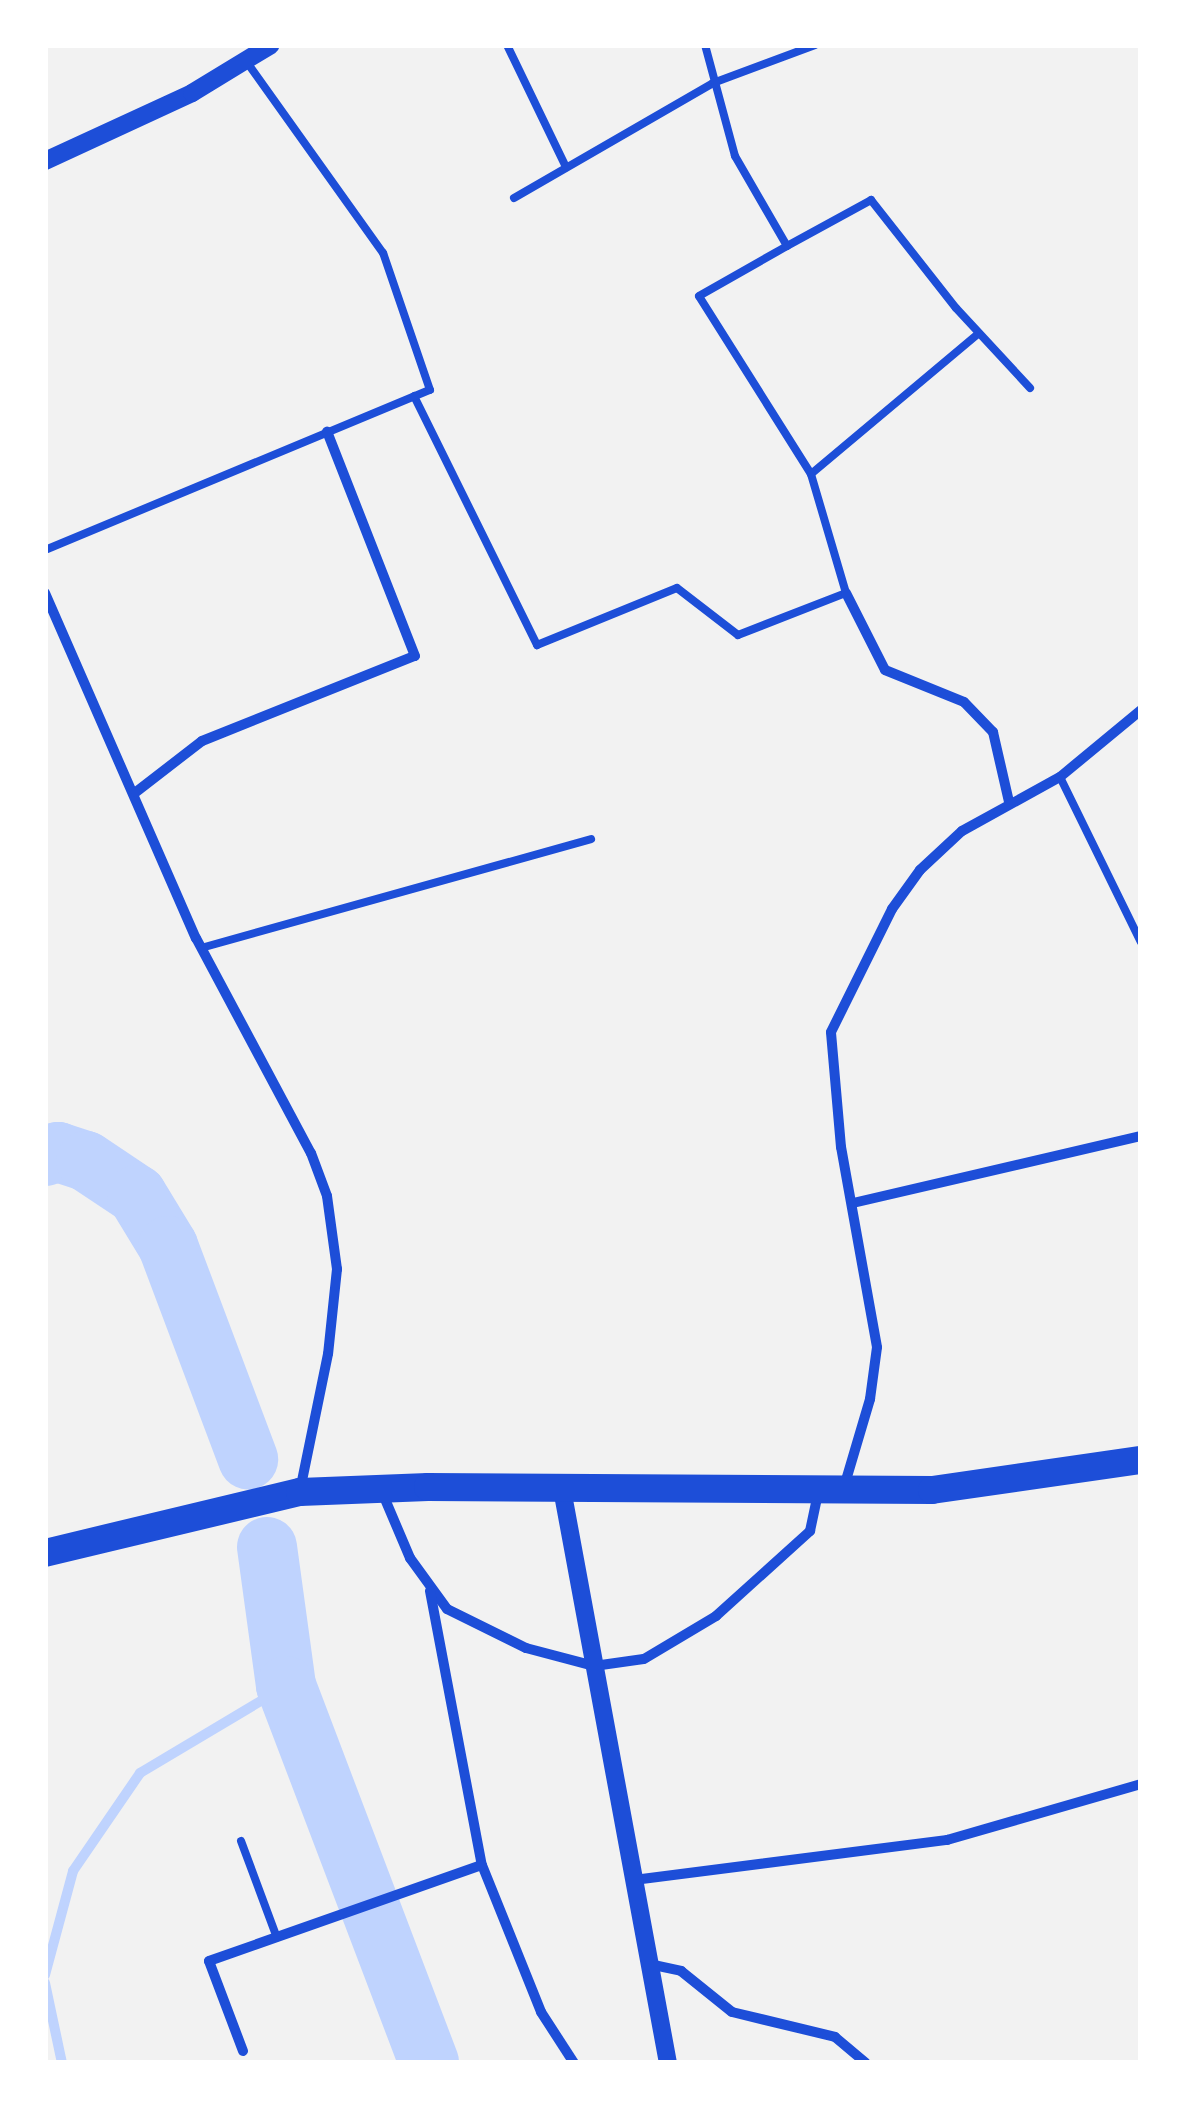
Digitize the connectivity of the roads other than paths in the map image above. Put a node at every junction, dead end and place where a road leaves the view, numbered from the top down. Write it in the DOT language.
graph roads {
  1 [pos="270,45"];
  2 [pos="507,45"];
  3 [pos="705,45"];
  4 [pos="815,45"];
  5 [pos="246,61"];
  6 [pos="713,83"];
  7 [pos="45,161"];
  8 [pos="566,167"];
  9 [pos="514,198"];
  10 [pos="786,246"];
  11 [pos="979,333"];
  12 [pos="1030,388"];
  13 [pos="414,396"];
  14 [pos="327,432"];
  15 [pos="811,474"];
  16 [pos="45,550"];
  17 [pos="45,593"];
  18 [pos="846,593"];
  19 [pos="1141,710"];
  20 [pos="1060,777"];
  21 [pos="136,792"];
  22 [pos="1008,802"];
  23 [pos="592,838"];
  24 [pos="1141,942"];
  25 [pos="201,948"];
  26 [pos="1141,1136"];
  27 [pos="853,1203"];
  28 [pos="1141,1460"];
  29 [pos="381,1488"];
  30 [pos="562,1489"];
  31 [pos="300,1492"];
  32 [pos="830,1492"];
  33 [pos="45,1553"];
  34 [pos="430,1591"];
  35 [pos="594,1666"];
  36 [pos="1141,1784"];
  37 [pos="241,1842"];
  38 [pos="482,1865"];
  39 [pos="633,1880"];
  40 [pos="278,1938"];
  41 [pos="649,1964"];
  42 [pos="242,2051"];
  43 [pos="574,2063"];
  44 [pos="668,2063"];
  45 [pos="866,2063"];
  1 -- 5 [label="street"];
  2 -- 8 [label="lane"];
  3 -- 6 [label="lane"];
  4 -- 6 [label="lane"];
  5 -- 7 [label="street"];
  5 -- 13 [label="lane"];
  6 -- 8 [label="lane"];
  6 -- 10 [label="lane"];
  8 -- 9 [label="lane"];
  10 -- 11 [label="lane"];
  10 -- 15 [label="lane"];
  11 -- 12 [label="lane"];
  11 -- 15 [label="lane"];
  13 -- 14 [label="lane"];
  13 -- 18 [label="lane"];
  14 -- 16 [label="lane"];
  14 -- 21 [label="street"];
  15 -- 18 [label="lane"];
  17 -- 21 [label="street"];
  18 -- 22 [label="street"];
  19 -- 20 [label="street"];
  20 -- 22 [label="street"];
  20 -- 24 [label="lane"];
  21 -- 25 [label="street"];
  22 -- 27 [label="street"];
  23 -- 25 [label="lane"];
  25 -- 31 [label="street"];
  26 -- 27 [label="street"];
  27 -- 32 [label="street"];
  28 -- 32 [label="highway"];
  29 -- 30 [label="highway"];
  29 -- 31 [label="highway"];
  29 -- 34 [label="street"];
  30 -- 32 [label="highway"];
  30 -- 35 [label="street"];
  31 -- 33 [label="highway"];
  32 -- 35 [label="street"];
  34 -- 35 [label="street"];
  34 -- 38 [label="street"];
  35 -- 39 [label="street"];
  36 -- 39 [label="street"];
  37 -- 40 [label="lane"];
  38 -- 40 [label="street"];
  38 -- 43 [label="street"];
  39 -- 41 [label="street"];
  40 -- 42 [label="street"];
  41 -- 44 [label="street"];
  41 -- 45 [label="street"];
}
